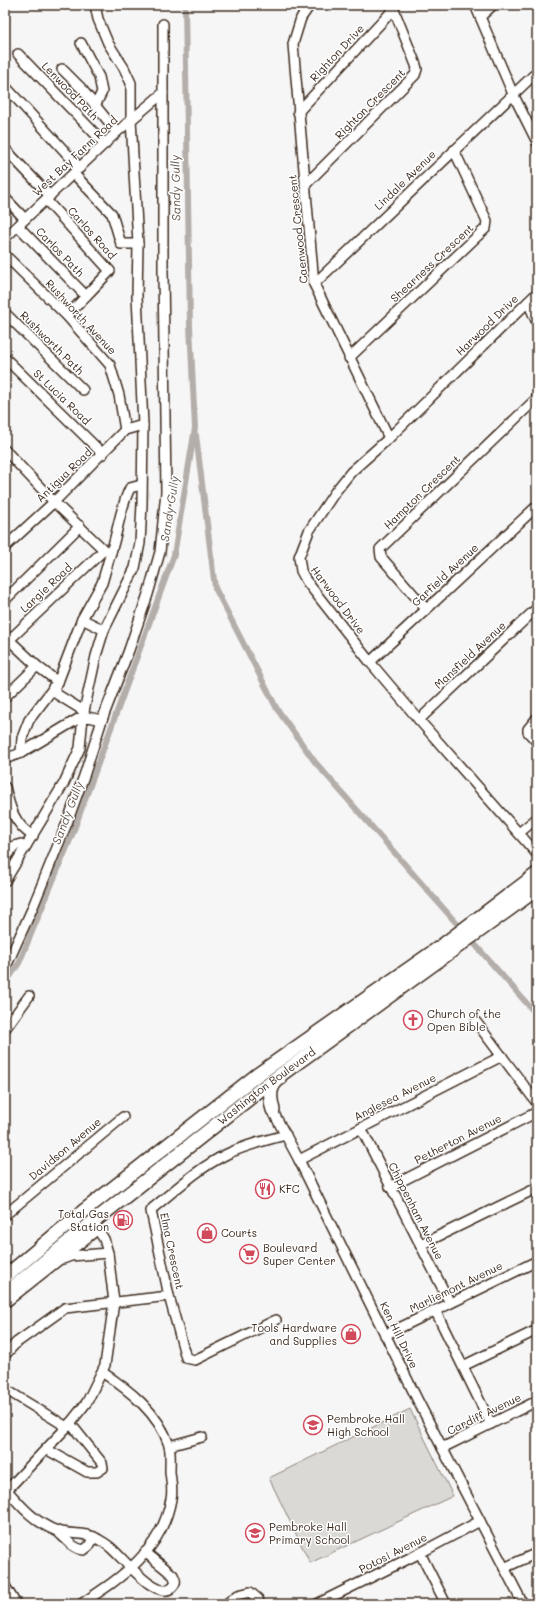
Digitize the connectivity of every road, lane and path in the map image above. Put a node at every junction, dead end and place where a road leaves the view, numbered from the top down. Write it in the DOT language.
graph roads {
  1 [pos="96,5"];
  2 [pos="310,5"];
  3 [pos="475,5"];
  4 [pos="492,5"];
  5 [pos="393,7"];
  6 [pos="480,17"];
  7 [pos="164,24"];
  8 [pos="81,43"];
  9 [pos="18,54"];
  10 [pos="62,69"];
  11 [pos="537,72"];
  12 [pos="5,86"];
  13 [pos="163,94"];
  14 [pos="514,94"];
  15 [pos="95,106"];
  16 [pos="298,112"];
  17 [pos="131,119"];
  18 [pos="117,132"];
  19 [pos="537,142"];
  20 [pos="105,144"];
  21 [pos="5,149"];
  22 [pos="454,150"];
  23 [pos="77,171"];
  24 [pos="305,185"];
  25 [pos="5,198"];
  26 [pos="48,198"];
  27 [pos="25,219"];
  28 [pos="18,226"];
  29 [pos="5,237"];
  30 [pos="138,244"];
  31 [pos="5,255"];
  32 [pos="314,284"];
  33 [pos="537,293"];
  34 [pos="86,296"];
  35 [pos="528,302"];
  36 [pos="5,313"];
  37 [pos="67,316"];
  38 [pos="537,323"];
  39 [pos="5,358"];
  40 [pos="349,358"];
  41 [pos="83,390"];
  42 [pos="537,398"];
  43 [pos="143,426"];
  44 [pos="125,430"];
  45 [pos="389,438"];
  46 [pos="5,450"];
  47 [pos="103,454"];
  48 [pos="141,486"];
  49 [pos="54,502"];
  50 [pos="537,506"];
  51 [pos="80,526"];
  52 [pos="6,546"];
  53 [pos="107,551"];
  54 [pos="5,600"];
  55 [pos="537,608"];
  56 [pos="426,609"];
  57 [pos="82,619"];
  58 [pos="104,630"];
  59 [pos="6,640"];
  60 [pos="370,662"];
  61 [pos="38,666"];
  62 [pos="55,685"];
  63 [pos="5,697"];
  64 [pos="83,713"];
  65 [pos="537,718"];
  66 [pos="102,720"];
  67 [pos="419,720"];
  68 [pos="537,742"];
  69 [pos="21,753"];
  70 [pos="5,759"];
  71 [pos="5,787"];
  72 [pos="6,799"];
  73 [pos="537,818"];
  74 [pos="519,833"];
  75 [pos="33,836"];
  76 [pos="26,846"];
  77 [pos="537,854"];
  78 [pos="5,858"];
  79 [pos="537,874"];
  80 [pos="5,881"];
  81 [pos="537,889"];
  82 [pos="479,925"];
  83 [pos="446,949"];
  84 [pos="5,969"];
  85 [pos="29,996"];
  86 [pos="476,1022"];
  87 [pos="5,1029"];
  88 [pos="502,1056"];
  89 [pos="291,1068"];
  90 [pos="257,1075"];
  91 [pos="261,1089"];
  92 [pos="537,1103"];
  93 [pos="273,1110"];
  94 [pos="233,1111"];
  95 [pos="537,1112"];
  96 [pos="123,1117"];
  97 [pos="361,1128"];
  98 [pos="286,1135"];
  99 [pos="299,1160"];
  100 [pos="390,1187"];
  101 [pos="537,1188"];
  102 [pos="5,1215"];
  103 [pos="95,1226"];
  104 [pos="420,1245"];
  105 [pos="108,1254"];
  106 [pos="59,1260"];
  107 [pos="537,1261"];
  108 [pos="5,1277"];
  109 [pos="5,1294"];
  110 [pos="169,1296"];
  111 [pos="114,1302"];
  112 [pos="5,1303"];
  113 [pos="450,1303"];
  114 [pos="435,1310"];
  115 [pos="276,1320"];
  116 [pos="537,1330"];
  117 [pos="385,1335"];
  118 [pos="5,1355"];
  119 [pos="463,1366"];
  120 [pos="102,1372"];
  121 [pos="5,1389"];
  122 [pos="537,1401"];
  123 [pos="491,1424"];
  124 [pos="68,1425"];
  125 [pos="202,1437"];
  126 [pos="169,1446"];
  127 [pos="442,1448"];
  128 [pos="46,1449"];
  129 [pos="6,1490"];
  130 [pos="480,1521"];
  131 [pos="57,1531"];
  132 [pos="94,1537"];
  133 [pos="146,1552"];
  134 [pos="420,1553"];
  135 [pos="537,1553"];
  136 [pos="131,1568"];
  137 [pos="504,1568"];
  138 [pos="5,1586"];
  139 [pos="16,1604"];
  140 [pos="81,1604"];
  141 [pos="226,1604"];
  142 [pos="260,1604"];
  143 [pos="317,1604"];
  144 [pos="446,1604"];
  145 [pos="523,1604"];
  1 -- 17 [label="street"];
  2 -- 16 [label="street, Caenwood Crescent"];
  3 -- 6 [label="street"];
  4 -- 6 [label="street"];
  5 -- 16 [label="street, Righton Drive"];
  5 -- 24 [label="street, Righton Crescent"];
  6 -- 14 [label="street"];
  7 -- 13 [label="street"];
  8 -- 15 [label="street"];
  9 -- 20 [label="street, Lenwood Path"];
  10 -- 15 [label="street"];
  11 -- 14 [label="street, Lindale Avenue"];
  12 -- 23 [label="street"];
  13 -- 17 [label="street, West Bay Farm Road"];
  13 -- 66 [label="street"];
  14 -- 19 [label="street"];
  14 -- 22 [label="street, Lindale Avenue"];
  15 -- 18 [label="street"];
  16 -- 24 [label="street, Caenwood Crescent"];
  17 -- 18 [label="street, West Bay Farm Road"];
  17 -- 30 [label="street"];
  18 -- 20 [label="street, West Bay Farm Road"];
  20 -- 23 [label="street, West Bay Farm Road"];
  21 -- 26 [label="street"];
  22 -- 32 [label="street, Lindale Avenue"];
  22 -- 40 [label="street, Shearness Crescent"];
  23 -- 26 [label="street, West Bay Farm Road"];
  23 -- 30 [label="street"];
  24 -- 32 [label="street, Caenwood Crescent"];
  25 -- 27 [label="street"];
  26 -- 27 [label="street, West Bay Farm Road"];
  26 -- 34 [label="street, Carlos Road"];
  27 -- 28 [label="street, West Bay Farm Road"];
  28 -- 29 [label="street, West Bay Farm Road"];
  28 -- 34 [label="street, Carlos Path"];
  30 -- 43 [label="street"];
  31 -- 37 [label="street, Rushworth Avenue"];
  32 -- 40 [label="street, Caenwood Crescent"];
  33 -- 35 [label="street, Harwood Drive"];
  34 -- 37 [label="street, Carlos Road"];
  35 -- 38 [label="street"];
  35 -- 45 [label="street, Harwood Drive"];
  36 -- 41 [label="street, Rushworth Path"];
  37 -- 44 [label="street, Rushworth Avenue"];
  39 -- 47 [label="street, St Lucia Road"];
  40 -- 45 [label="street, Caenwood Crescent"];
  42 -- 56 [label="street, Hampton Crescent"];
  43 -- 44 [label="street"];
  43 -- 48 [label="street"];
  44 -- 47 [label="street, Antigua Road"];
  45 -- 60 [label="street, Harwood Drive"];
  46 -- 49 [label="street"];
  47 -- 49 [label="street, Antigua Road"];
  48 -- 53 [label="street"];
  48 -- 58 [label="street"];
  49 -- 51 [label="street"];
  49 -- 52 [label="street, Antigua Road"];
  50 -- 56 [label="street, Garfield Avenue"];
  51 -- 53 [label="street"];
  51 -- 54 [label="street"];
  53 -- 57 [label="street"];
  53 -- 59 [label="street, Largie Road"];
  55 -- 67 [label="street, Mansfield Avenue"];
  56 -- 60 [label="street, Garfield Avenue"];
  57 -- 58 [label="street"];
  57 -- 62 [label="street"];
  58 -- 64 [label="street"];
  59 -- 61 [label="street"];
  60 -- 67 [label="street, Harwood Drive"];
  61 -- 62 [label="street"];
  61 -- 63 [label="street"];
  62 -- 64 [label="street"];
  62 -- 69 [label="street"];
  64 -- 66 [label="street"];
  64 -- 69 [label="street"];
  64 -- 75 [label="street"];
  65 -- 68 [label="street"];
  66 -- 84 [label="street"];
  67 -- 74 [label="street, Harwood Drive"];
  69 -- 70 [label="street"];
  71 -- 72 [label="street"];
  72 -- 75 [label="street"];
  73 -- 74 [label="street"];
  74 -- 77 [label="street, Harwood Drive"];
  75 -- 76 [label="street"];
  76 -- 78 [label="street"];
  76 -- 80 [label="street"];
  79 -- 82 [label="highway, Washington Boulevard"];
  81 -- 82 [label="highway, Washington Boulevard"];
  82 -- 83 [label="highway, Washington Boulevard"];
  83 -- 89 [label="highway, Washington Boulevard"];
  83 -- 90 [label="highway, Washington Boulevard"];
  85 -- 87 [label="street"];
  86 -- 88 [label="street"];
  88 -- 92 [label="street"];
  88 -- 97 [label="street, Anglesea Avenue"];
  89 -- 91 [label="highway, Washington Boulevard"];
  89 -- 93 [label="highway"];
  90 -- 91 [label="street, Ken Hill Drive"];
  90 -- 108 [label="highway, Washington Boulevard"];
  91 -- 93 [label="street, Ken Hill Drive"];
  91 -- 94 [label="highway, Washington Boulevard"];
  93 -- 94 [label="highway"];
  93 -- 98 [label="street, Ken Hill Drive"];
  94 -- 103 [label="highway, Washington Boulevard"];
  95 -- 100 [label="street, Petherton Avenue"];
  96 -- 102 [label="street, Davidson Avenue"];
  97 -- 99 [label="street, Anglesea Avenue"];
  97 -- 100 [label="street, Chippenham Avenue"];
  98 -- 99 [label="street, Ken Hill Drive"];
  98 -- 110 [label="street, Elma Crescent"];
  99 -- 117 [label="street, Ken Hill Drive"];
  100 -- 104 [label="street, Chippenham Avenue"];
  101 -- 104 [label="street"];
  103 -- 105 [label="street"];
  103 -- 106 [label="street"];
  103 -- 109 [label="highway, Washington Boulevard"];
  104 -- 113 [label="street, Chippenham Avenue"];
  105 -- 106 [label="street"];
  105 -- 111 [label="street"];
  106 -- 112 [label="street"];
  107 -- 113 [label="street, Marliemont Avenue"];
  110 -- 111 [label="street"];
  110 -- 115 [label="street, Elma Crescent"];
  111 -- 118 [label="street"];
  111 -- 120 [label="street"];
  113 -- 114 [label="street, Marliemont Avenue"];
  114 -- 117 [label="street, Marliemont Avenue"];
  114 -- 119 [label="street"];
  116 -- 119 [label="street"];
  117 -- 127 [label="street, Ken Hill Drive"];
  119 -- 123 [label="street"];
  120 -- 124 [label="street"];
  120 -- 126 [label="street"];
  121 -- 124 [label="street"];
  122 -- 123 [label="street, Cardiff Avenue"];
  123 -- 127 [label="street, Cardiff Avenue"];
  124 -- 128 [label="street"];
  124 -- 128 [label="street"];
  125 -- 126 [label="street"];
  126 -- 133 [label="street"];
  127 -- 130 [label="street, Ken Hill Drive"];
  128 -- 129 [label="street"];
  129 -- 131 [label="street"];
  130 -- 134 [label="street, Potosi Avenue"];
  130 -- 137 [label="street, Ken Hill Drive"];
  131 -- 132 [label="street"];
  131 -- 132 [label="street"];
  132 -- 136 [label="street"];
  133 -- 136 [label="street"];
  133 -- 136 [label="street"];
  134 -- 143 [label="street, Potosi Avenue"];
  134 -- 144 [label="street"];
  135 -- 137 [label="street"];
  136 -- 140 [label="street"];
  137 -- 145 [label="street, Ken Hill Drive"];
  138 -- 139 [label="street"];
  141 -- 142 [label="street"];
}
